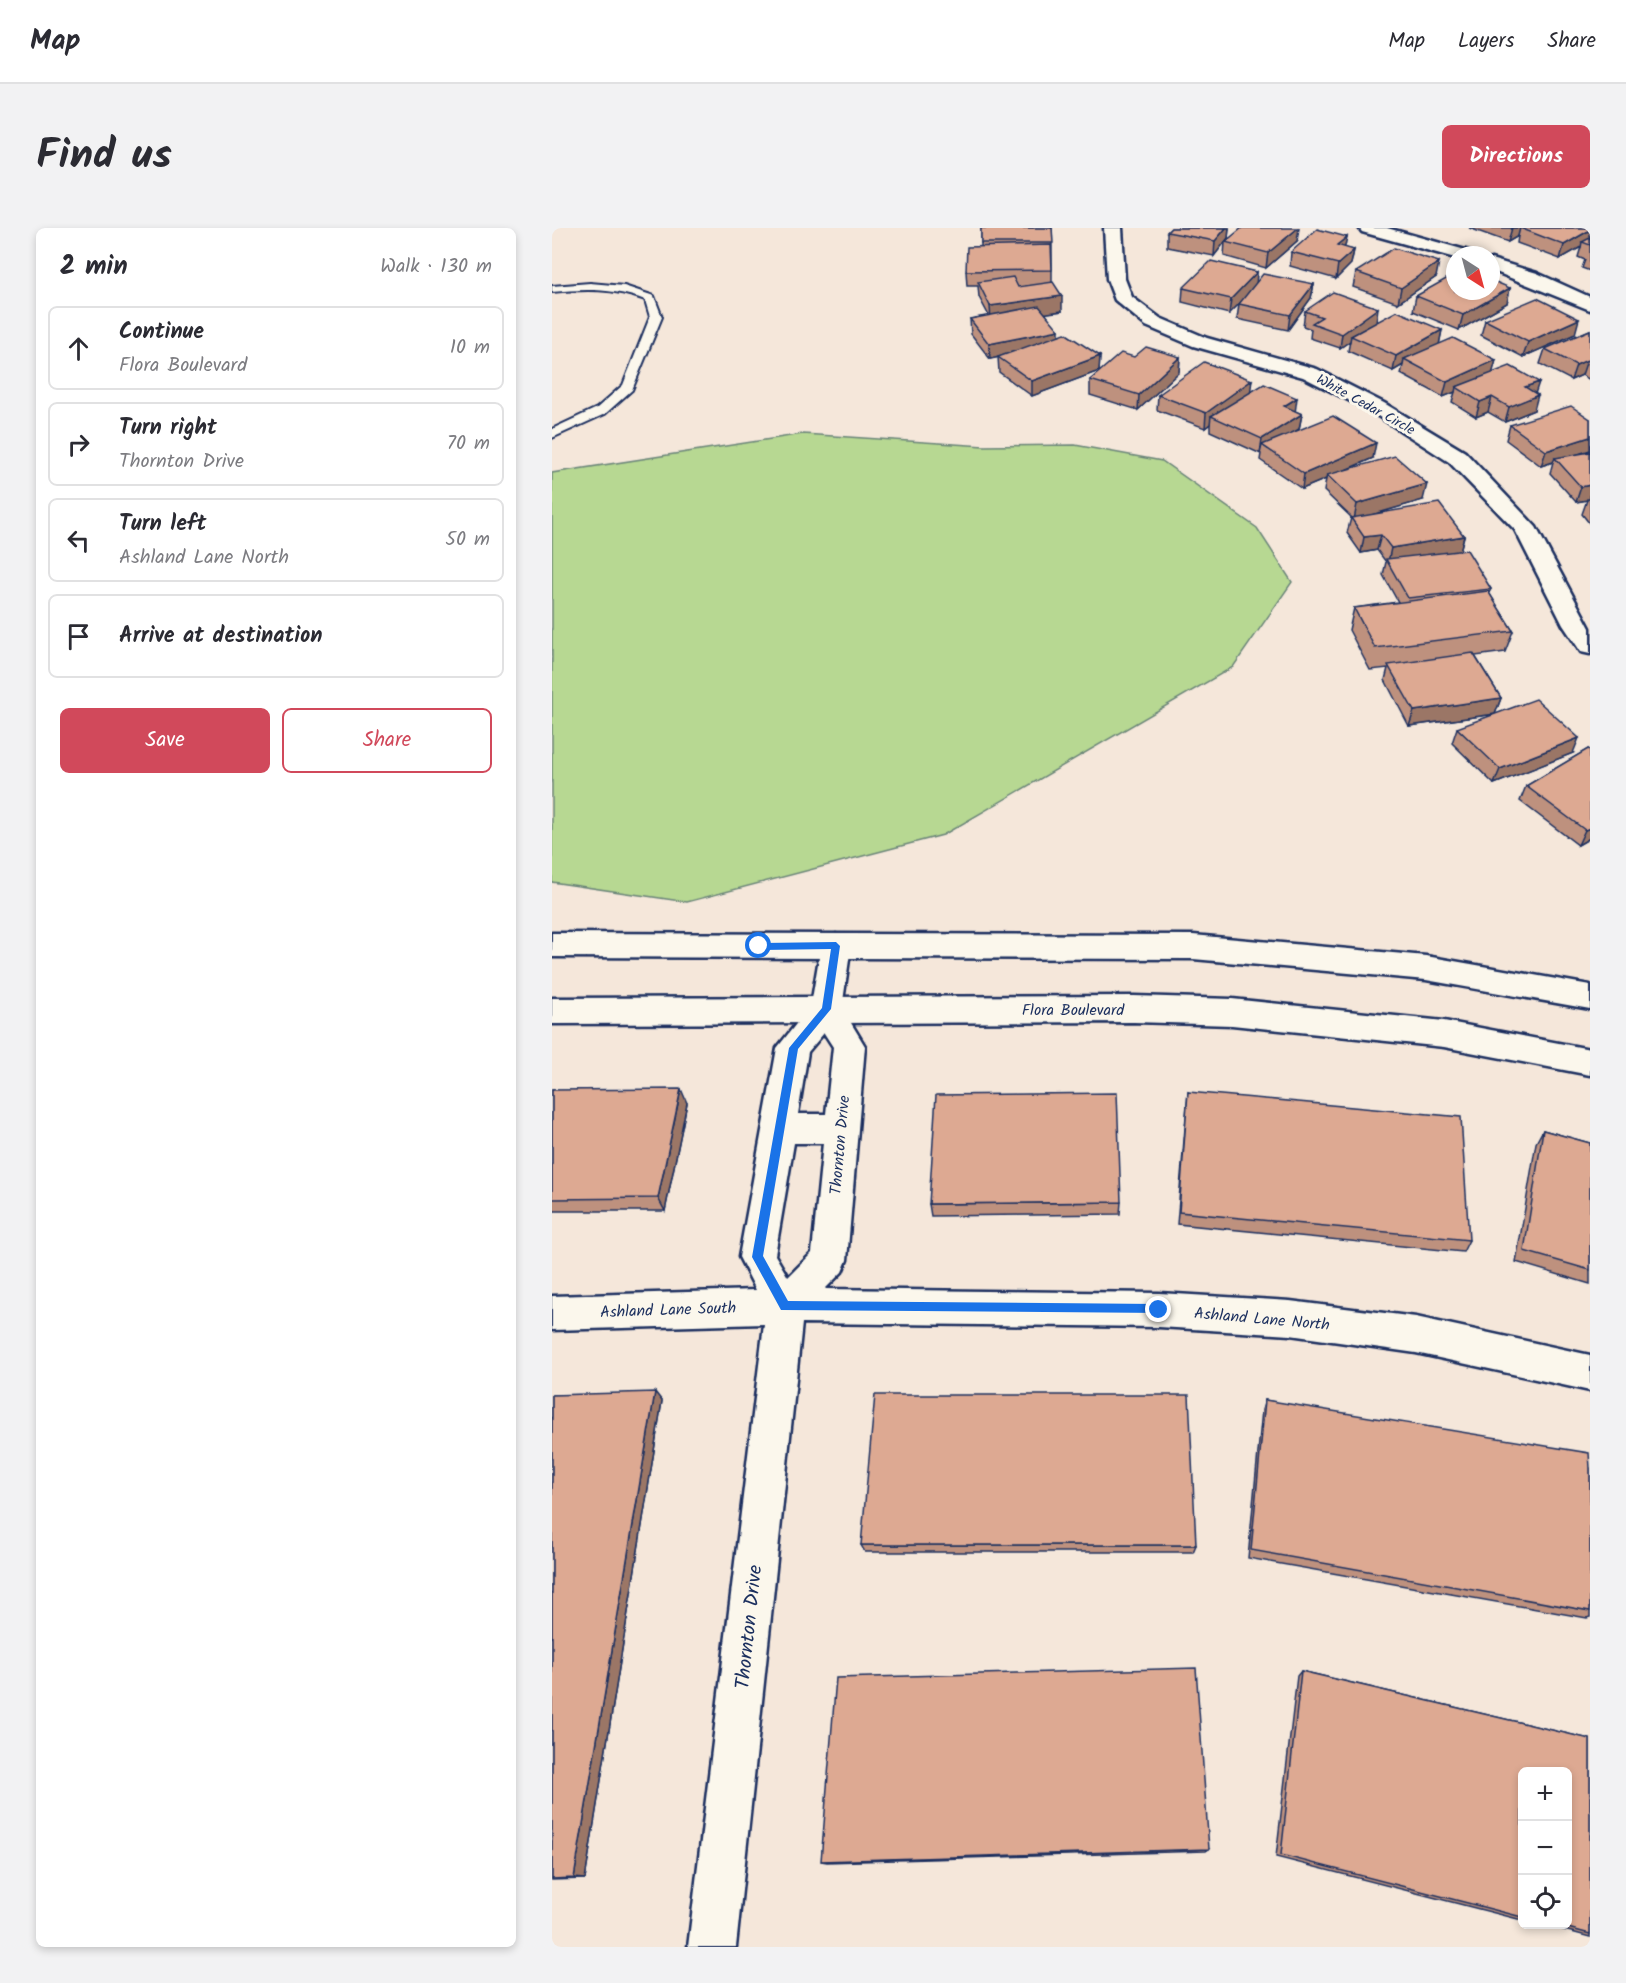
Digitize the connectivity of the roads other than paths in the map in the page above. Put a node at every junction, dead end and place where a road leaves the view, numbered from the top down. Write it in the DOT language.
graph roads {
  1 [pos="1113,228"];
  2 [pos="1368,228"];
  3 [pos="1446,250"];
  4 [pos="1500,267"];
  5 [pos="552,289"];
  6 [pos="1590,304"];
  7 [pos="552,434"];
  8 [pos="1590,646"];
  9 [pos="552,945"];
  10 [pos="836,946"];
  11 [pos="1590,997"];
  12 [pos="826,1009"];
  13 [pos="552,1011"];
  14 [pos="1590,1062"];
  15 [pos="780,1128"];
  16 [pos="841,1129"];
  17 [pos="785,1306"];
  18 [pos="552,1313"];
  19 [pos="1590,1373"];
  20 [pos="712,1947"];
  1 -- 8 [label="street, White Cedar Circle"];
  2 -- 3 [label="street"];
  4 -- 6 [label="street"];
  5 -- 7 [label="lane"];
  9 -- 10 [label="street"];
  10 -- 11 [label="street"];
  10 -- 12 [label="street"];
  12 -- 13 [label="street, Flora Boulevard"];
  12 -- 14 [label="street, Flora Boulevard"];
  12 -- 15 [label="street"];
  12 -- 16 [label="street, Thornton Drive"];
  15 -- 16 [label="street"];
  15 -- 17 [label="street"];
  16 -- 17 [label="street, Thornton Drive"];
  17 -- 18 [label="street, Ashland Lane South"];
  17 -- 19 [label="street, Ashland Lane North"];
  17 -- 20 [label="street, Thornton Drive"];
}
